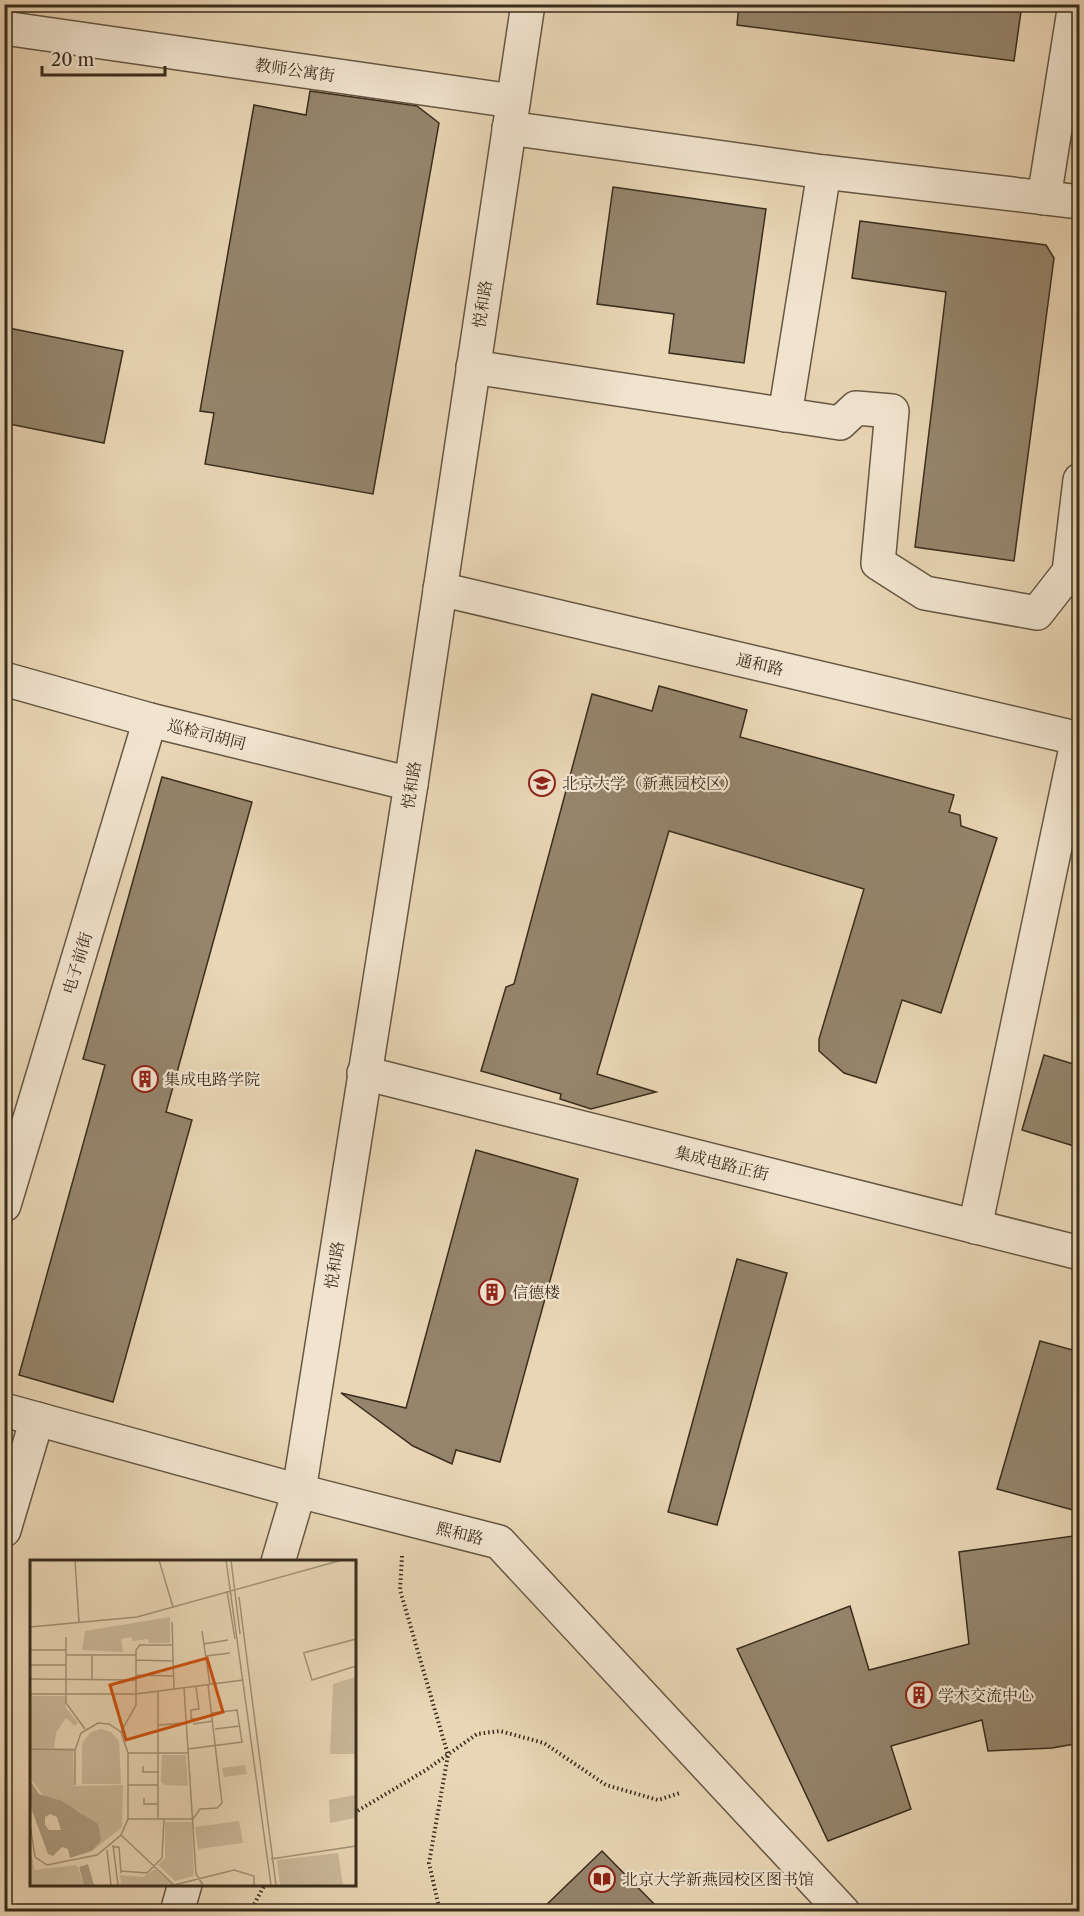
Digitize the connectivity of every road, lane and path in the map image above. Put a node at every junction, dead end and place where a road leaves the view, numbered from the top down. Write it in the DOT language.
graph roads {
  1 [pos="528,4"];
  2 [pos="1075,4"];
  3 [pos="4,28"];
  4 [pos="511,115"];
  5 [pos="824,172"];
  6 [pos="1044,198"];
  7 [pos="1080,202"];
  8 [pos="473,367"];
  9 [pos="784,414"];
  10 [pos="1080,480"];
  11 [pos="440,589"];
  12 [pos="4,679"];
  13 [pos="150,720"];
  14 [pos="1079,738"];
  15 [pos="411,784"];
  16 [pos="364,1074"];
  17 [pos="4,1205"];
  18 [pos="975,1227"];
  19 [pos="1080,1253"];
  20 [pos="4,1410"];
  21 [pos="37,1419"];
  22 [pos="299,1491"];
  23 [pos="408,1520"];
  24 [pos="4,1530"];
  25 [pos="279,1560"];
  26 [pos="448,1755"];
  27 [pos="721,1781"];
  28 [pos="356,1812"];
  29 [pos="184,1886"];
  30 [pos="264,1886"];
  31 [pos="177,1911"];
  32 [pos="250,1911"];
  33 [pos="440,1911"];
  34 [pos="843,1911"];
  1 -- 4 [label="street, 悦和路"];
  2 -- 6 [label="street"];
  3 -- 4 [label="street, 教师公寓街"];
  4 -- 5 [label="street, 教师公寓街"];
  4 -- 8 [label="street, 悦和路"];
  5 -- 6 [label="street, 教师公寓街"];
  5 -- 9 [label="street"];
  6 -- 7 [label="street, 教师公寓街"];
  8 -- 9 [label="street"];
  8 -- 11 [label="street, 悦和路"];
  9 -- 10 [label="street"];
  11 -- 14 [label="street, 通和路"];
  11 -- 15 [label="street, 悦和路"];
  12 -- 13 [label="street, 巡检司胡同"];
  13 -- 15 [label="street, 巡检司胡同"];
  13 -- 17 [label="street, 电子前街"];
  14 -- 18 [label="street"];
  15 -- 16 [label="street, 悦和路"];
  16 -- 18 [label="street, 集成电路正街"];
  16 -- 22 [label="street, 悦和路"];
  18 -- 19 [label="street, 集成电路正街"];
  20 -- 21 [label="street, 熙和路"];
  21 -- 22 [label="street, 熙和路"];
  21 -- 24 [label="street"];
  22 -- 23 [label="street, 熙和路"];
  22 -- 25 [label="street, 悦和路"];
  23 -- 26 [label="path"];
  23 -- 27 [label="street, 熙和路"];
  26 -- 27 [label="path"];
  26 -- 28 [label="path"];
  26 -- 33 [label="path"];
  27 -- 34 [label="street, 熙和路"];
  29 -- 31 [label="street"];
  30 -- 32 [label="path"];
}
